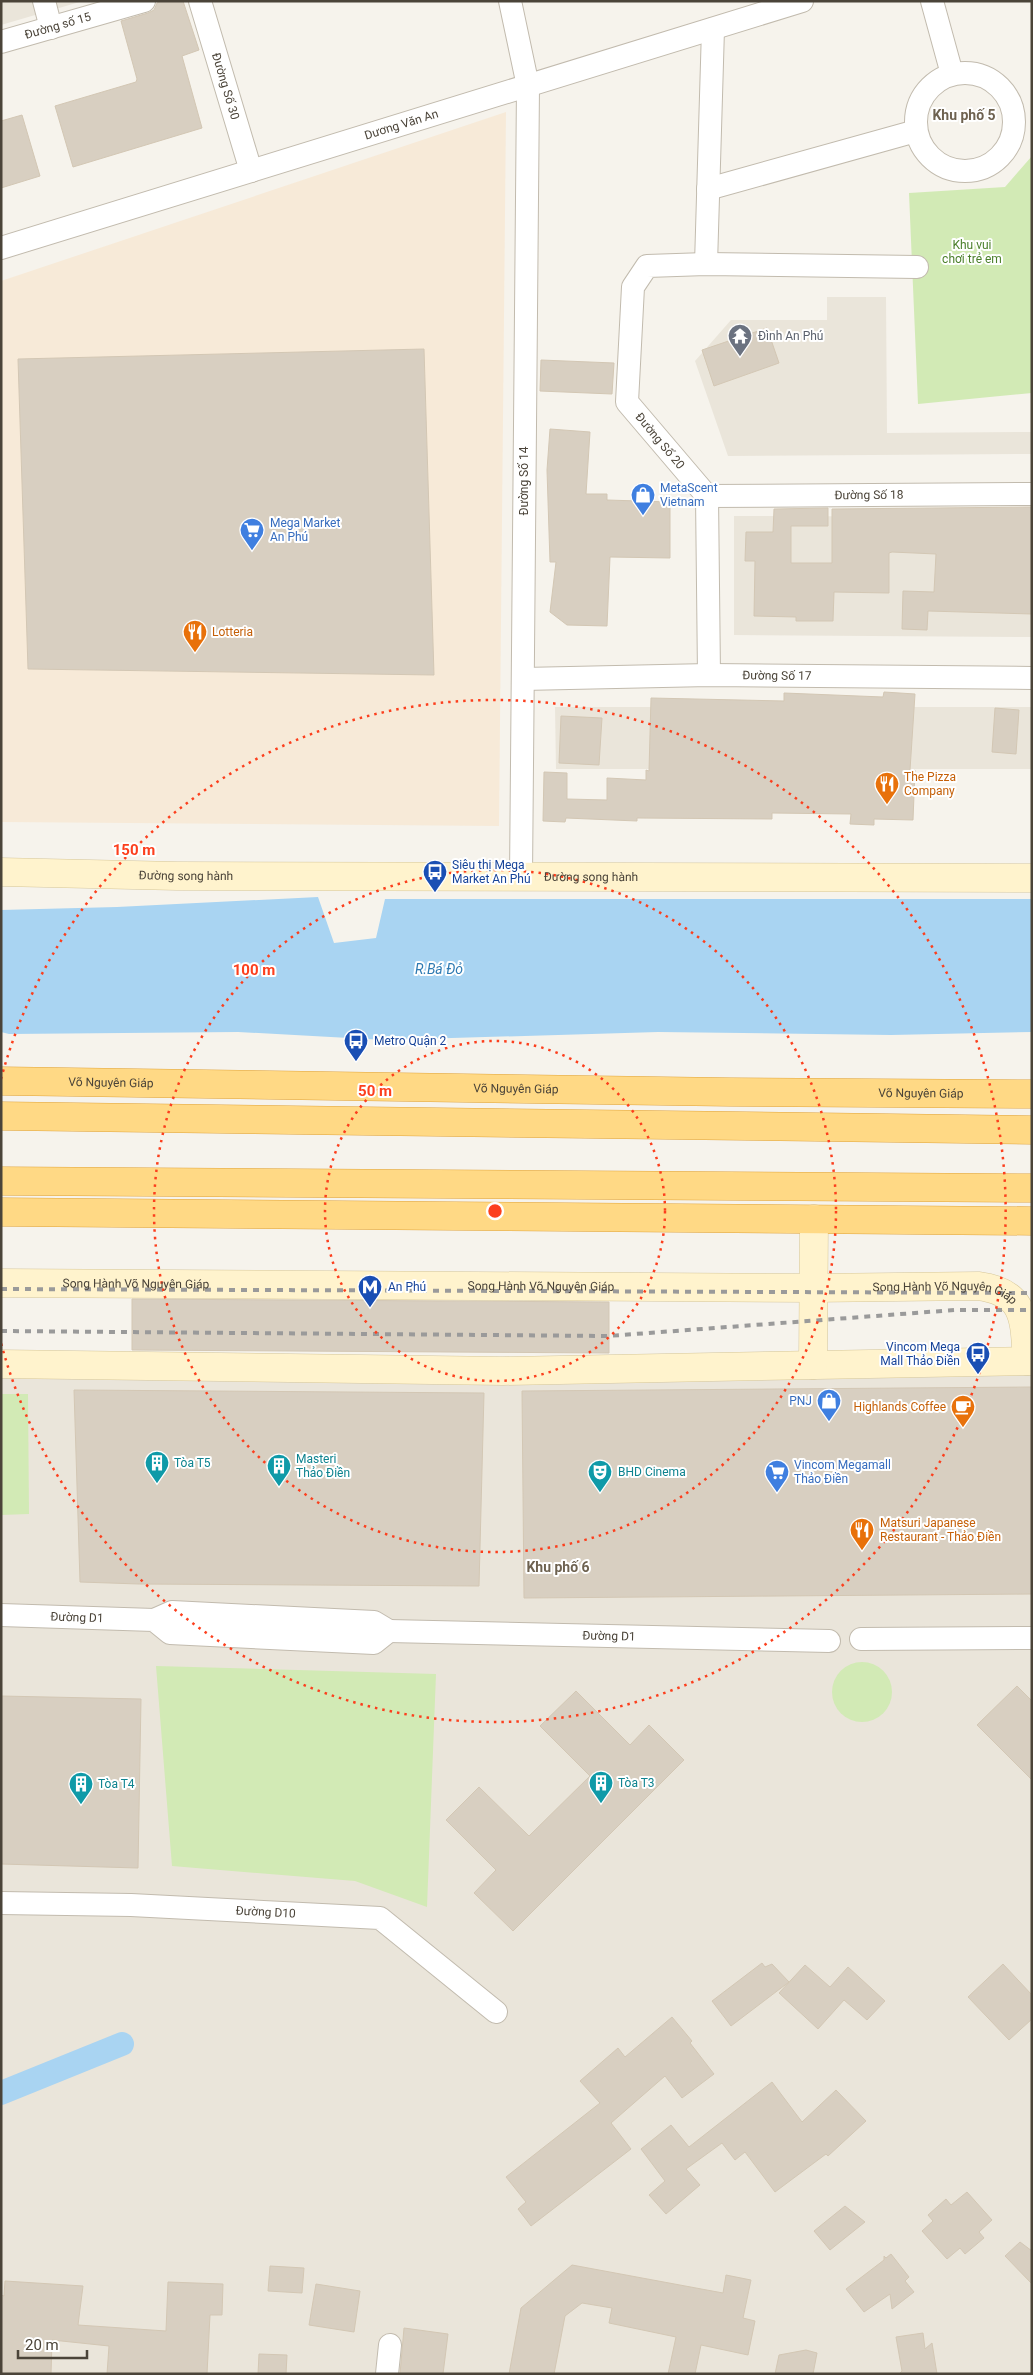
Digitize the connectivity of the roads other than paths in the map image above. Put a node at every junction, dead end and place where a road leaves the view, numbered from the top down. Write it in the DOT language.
graph roads {
  1 [pos="44,1"];
  2 [pos="144,1"];
  3 [pos="200,1"];
  4 [pos="510,1"];
  5 [pos="802,1"];
  6 [pos="932,1"];
  7 [pos="51,28"];
  8 [pos="713,29"];
  9 [pos="1,42"];
  10 [pos="952,74"];
  11 [pos="528,86"];
  12 [pos="1023,118"];
  13 [pos="916,131"];
  14 [pos="251,171"];
  15 [pos="708,189"];
  16 [pos="1,248"];
  17 [pos="706,264"];
  18 [pos="917,267"];
  19 [pos="1032,494"];
  20 [pos="707,496"];
  21 [pos="709,675"];
  22 [pos="1032,678"];
  23 [pos="523,679"];
  24 [pos="1,872"];
  25 [pos="521,877"];
  26 [pos="1032,878"];
  27 [pos="1,1080"];
  28 [pos="1032,1094"];
  29 [pos="1,1116"];
  30 [pos="1032,1130"];
  31 [pos="1,1181"];
  32 [pos="1032,1188"];
  33 [pos="1,1212"];
  34 [pos="814,1219"];
  35 [pos="1032,1221"];
  36 [pos="1,1283"];
  37 [pos="813,1288"];
  38 [pos="1029,1361"];
  39 [pos="1,1364"];
  40 [pos="813,1365"];
  41 [pos="1,1615"];
  42 [pos="1032,1638"];
  43 [pos="861,1639"];
  44 [pos="829,1641"];
  45 [pos="1,1903"];
  46 [pos="496,2012"];
  47 [pos="390,2345"];
  48 [pos="387,2374"];
  1 -- 7 [label="street"];
  2 -- 7 [label="street, Đường số 15"];
  3 -- 14 [label="street, Đường Số 30"];
  4 -- 11 [label="street"];
  5 -- 8 [label="street, Dương Văn An"];
  6 -- 10 [label="street"];
  7 -- 9 [label="street, Đường số 15"];
  8 -- 11 [label="street, Dương Văn An"];
  8 -- 15 [label="street"];
  10 -- 12 [label="street"];
  10 -- 13 [label="street"];
  11 -- 14 [label="street, Dương Văn An"];
  11 -- 23 [label="street, Đường Số 14"];
  12 -- 13 [label="street"];
  13 -- 15 [label="street"];
  14 -- 16 [label="street, Dương Văn An"];
  15 -- 17 [label="street"];
  17 -- 18 [label="street, Đường Số 20"];
  17 -- 20 [label="street, Đường Số 20"];
  19 -- 20 [label="street, Đường Số 18"];
  20 -- 21 [label="street"];
  21 -- 22 [label="street, Đường Số 17"];
  21 -- 23 [label="street, Đường Số 17"];
  23 -- 25 [label="street, Đường Số 14"];
  24 -- 25 [label="main road, Đường song hành"];
  25 -- 26 [label="main road, Đường song hành"];
  27 -- 28 [label="highway, Võ Nguyên Giáp"];
  29 -- 30 [label="highway"];
  31 -- 32 [label="highway"];
  33 -- 34 [label="highway"];
  34 -- 35 [label="highway"];
  34 -- 37 [label="main road"];
  36 -- 37 [label="main road, Song Hành Võ Nguyên Giáp"];
  37 -- 38 [label="main road, Song Hành Võ Nguyên Giáp"];
  37 -- 40 [label="main road"];
  38 -- 40 [label="main road, Song Hành Võ Nguyên Giáp"];
  39 -- 40 [label="main road, Song Hành Võ Nguyên Giáp"];
  41 -- 44 [label="street, Đường D1"];
  42 -- 43 [label="street"];
  45 -- 46 [label="street, Đường D10"];
  47 -- 48 [label="street"];
}
